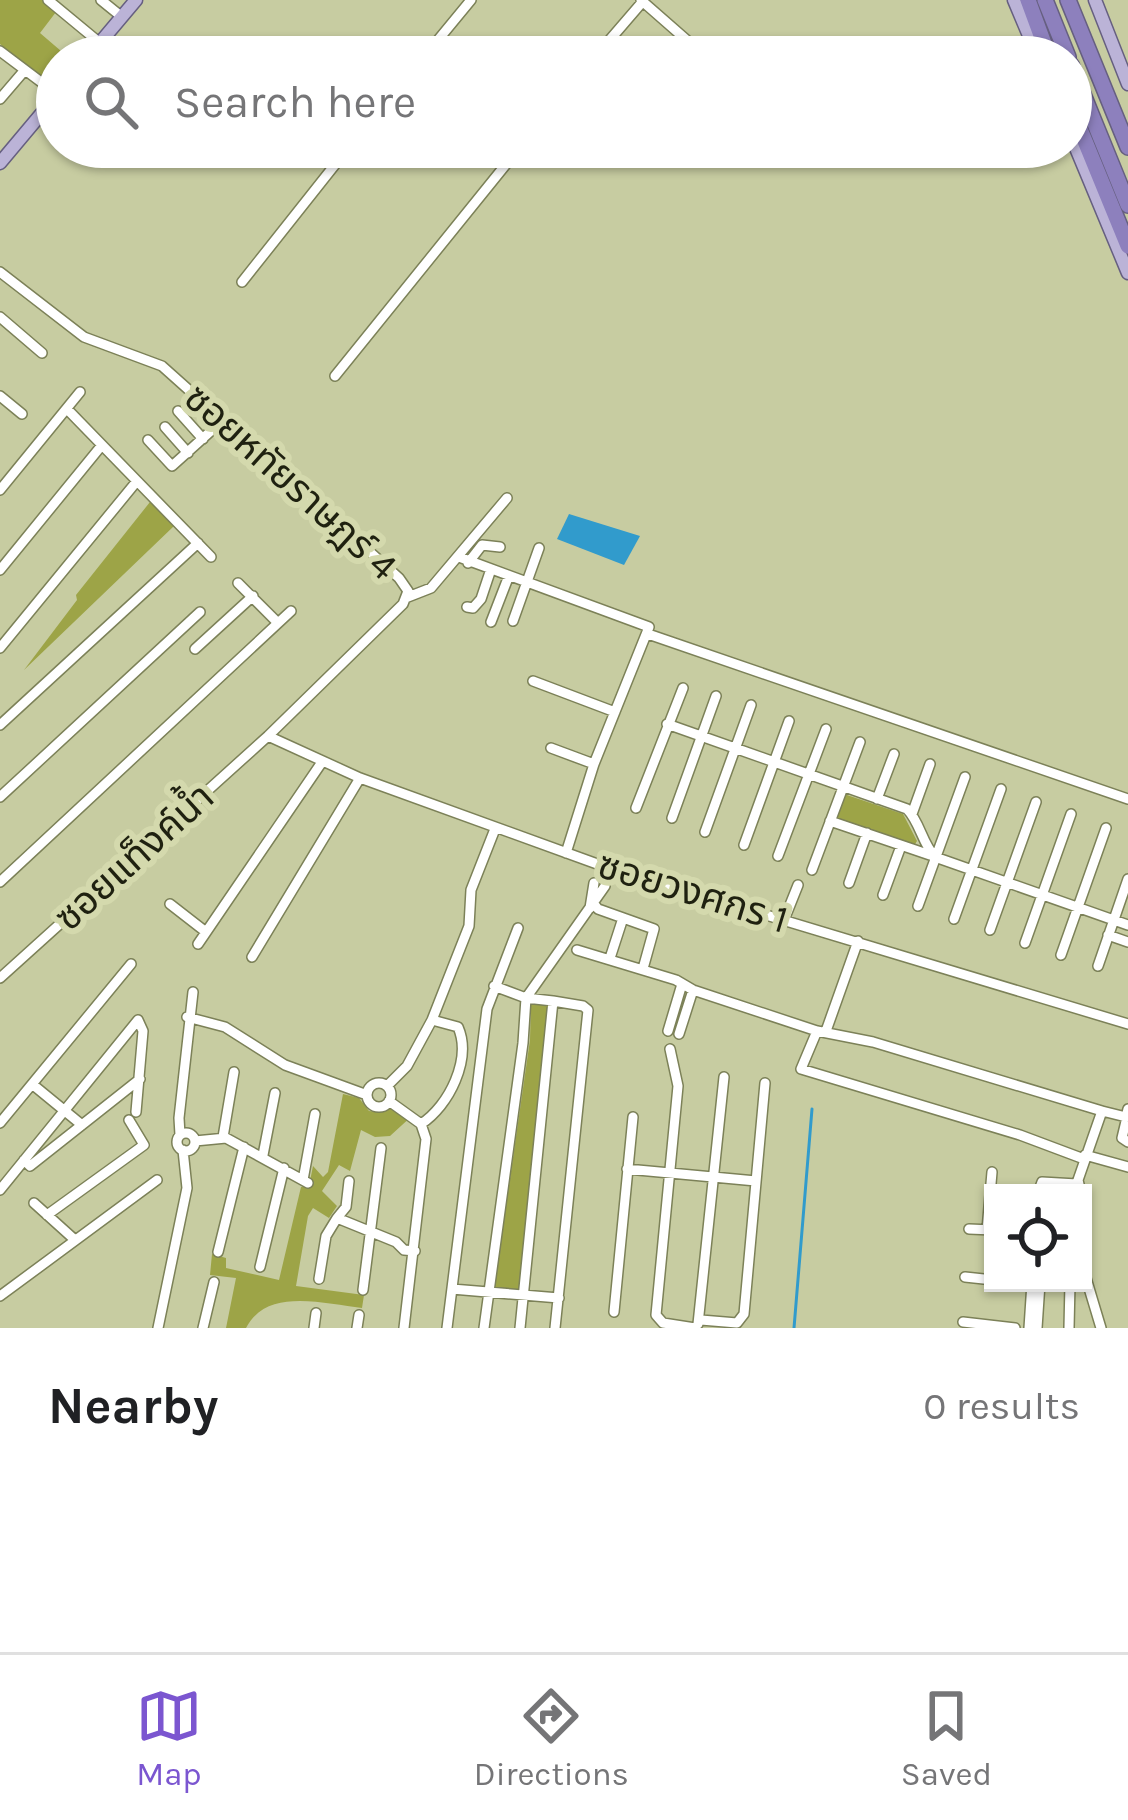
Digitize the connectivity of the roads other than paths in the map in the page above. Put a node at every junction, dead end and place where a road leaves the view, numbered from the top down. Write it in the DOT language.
graph roads {
  1 [pos="48,0"];
  2 [pos="101,0"];
  3 [pos="136,0"];
  4 [pos="471,0"];
  5 [pos="642,0"];
  6 [pos="1014,0"];
  7 [pos="1028,0"];
  8 [pos="1045,0"];
  9 [pos="1068,0"];
  10 [pos="1095,0"];
  11 [pos="122,17"];
  12 [pos="92,36"];
  13 [pos="106,36"];
  14 [pos="441,36"];
  15 [pos="612,36"];
  16 [pos="682,36"];
  17 [pos="1029,36"];
  18 [pos="1041,36"];
  19 [pos="1059,36"];
  20 [pos="1083,36"];
  21 [pos="0,51"];
  22 [pos="1092,59"];
  23 [pos="26,72"];
  24 [pos="36,80"];
  25 [pos="1128,84"];
  26 [pos="0,98"];
  27 [pos="1092,117"];
  28 [pos="36,120"];
  29 [pos="1128,147"];
  30 [pos="1092,159"];
  31 [pos="0,163"];
  32 [pos="1112,165"];
  33 [pos="333,168"];
  34 [pos="503,168"];
  35 [pos="1084,168"];
  36 [pos="1128,205"];
  37 [pos="1125,240"];
  38 [pos="0,272"];
  39 [pos="1128,273"];
  40 [pos="242,282"];
  41 [pos="0,317"];
  42 [pos="42,352"];
  43 [pos="335,376"];
  44 [pos="80,392"];
  45 [pos="0,396"];
  46 [pos="67,409"];
  47 [pos="178,411"];
  48 [pos="22,414"];
  49 [pos="222,422"];
  50 [pos="165,427"];
  51 [pos="203,439"];
  52 [pos="148,440"];
  53 [pos="102,445"];
  54 [pos="188,453"];
  55 [pos="137,481"];
  56 [pos="0,490"];
  57 [pos="507,498"];
  58 [pos="198,543"];
  59 [pos="500,547"];
  60 [pos="539,548"];
  61 [pos="211,557"];
  62 [pos="463,560"];
  63 [pos="0,570"];
  64 [pos="490,572"];
  65 [pos="508,578"];
  66 [pos="238,583"];
  67 [pos="525,583"];
  68 [pos="253,596"];
  69 [pos="407,596"];
  70 [pos="467,607"];
  71 [pos="291,611"];
  72 [pos="200,612"];
  73 [pos="512,621"];
  74 [pos="491,622"];
  75 [pos="278,623"];
  76 [pos="648,634"];
  77 [pos="0,648"];
  78 [pos="195,650"];
  79 [pos="533,681"];
  80 [pos="683,688"];
  81 [pos="716,696"];
  82 [pos="751,705"];
  83 [pos="615,712"];
  84 [pos="789,721"];
  85 [pos="668,724"];
  86 [pos="0,725"];
  87 [pos="826,729"];
  88 [pos="700,735"];
  89 [pos="268,736"];
  90 [pos="860,742"];
  91 [pos="551,748"];
  92 [pos="735,748"];
  93 [pos="894,754"];
  94 [pos="322,762"];
  95 [pos="594,764"];
  96 [pos="773,764"];
  97 [pos="930,764"];
  98 [pos="808,776"];
  99 [pos="965,777"];
  100 [pos="360,778"];
  101 [pos="843,788"];
  102 [pos="1001,789"];
  103 [pos="0,797"];
  104 [pos="877,799"];
  105 [pos="1128,799"];
  106 [pos="1036,802"];
  107 [pos="637,808"];
  108 [pos="913,814"];
  109 [pos="1071,814"];
  110 [pos="672,818"];
  111 [pos="830,821"];
  112 [pos="1106,828"];
  113 [pos="495,829"];
  114 [pos="705,832"];
  115 [pos="867,833"];
  116 [pos="745,845"];
  117 [pos="901,846"];
  118 [pos="566,853"];
  119 [pos="778,856"];
  120 [pos="935,857"];
  121 [pos="972,869"];
  122 [pos="812,870"];
  123 [pos="602,876"];
  124 [pos="1128,878"];
  125 [pos="0,882"];
  126 [pos="1007,882"];
  127 [pos="849,883"];
  128 [pos="798,885"];
  129 [pos="1042,894"];
  130 [pos="883,895"];
  131 [pos="170,904"];
  132 [pos="592,906"];
  133 [pos="918,907"];
  134 [pos="1078,907"];
  135 [pos="623,918"];
  136 [pos="784,920"];
  137 [pos="954,920"];
  138 [pos="1114,920"];
  139 [pos="1128,925"];
  140 [pos="518,928"];
  141 [pos="990,930"];
  142 [pos="206,932"];
  143 [pos="1108,935"];
  144 [pos="858,941"];
  145 [pos="1025,943"];
  146 [pos="1128,943"];
  147 [pos="198,944"];
  148 [pos="577,950"];
  149 [pos="611,955"];
  150 [pos="1060,956"];
  151 [pos="252,957"];
  152 [pos="131,964"];
  153 [pos="644,965"];
  154 [pos="1098,966"];
  155 [pos="0,978"];
  156 [pos="494,986"];
  157 [pos="687,987"];
  158 [pos="193,992"];
  159 [pos="526,998"];
  160 [pos="553,1001"];
  161 [pos="188,1017"];
  162 [pos="432,1020"];
  163 [pos="208,1023"];
  164 [pos="1128,1024"];
  165 [pos="821,1031"];
  166 [pos="186,1042"];
  167 [pos="235,1072"];
  168 [pos="724,1077"];
  169 [pos="140,1079"];
  170 [pos="32,1084"];
  171 [pos="765,1084"];
  172 [pos="387,1086"];
  173 [pos="275,1093"];
  174 [pos="367,1095"];
  175 [pos="389,1101"];
  176 [pos="64,1111"];
  177 [pos="1102,1111"];
  178 [pos="316,1114"];
  179 [pos="1127,1114"];
  180 [pos="633,1117"];
  181 [pos="0,1123"];
  182 [pos="421,1124"];
  183 [pos="82,1125"];
  184 [pos="180,1135"];
  185 [pos="223,1137"];
  186 [pos="195,1142"];
  187 [pos="1128,1142"];
  188 [pos="244,1147"];
  189 [pos="381,1148"];
  190 [pos="183,1150"];
  191 [pos="263,1155"];
  192 [pos="1084,1157"];
  193 [pos="24,1160"];
  194 [pos="1128,1167"];
  195 [pos="284,1168"];
  196 [pos="627,1169"];
  197 [pos="992,1172"];
  198 [pos="671,1173"];
  199 [pos="716,1176"];
  200 [pos="157,1180"];
  201 [pos="349,1181"];
  202 [pos="756,1181"];
  203 [pos="2,1183"];
  204 [pos="992,1184"];
  205 [pos="1081,1184"];
  206 [pos="34,1203"];
  207 [pos="47,1215"];
  208 [pos="337,1218"];
  209 [pos="969,1229"];
  210 [pos="984,1230"];
  211 [pos="371,1235"];
  212 [pos="417,1238"];
  213 [pos="75,1240"];
  214 [pos="396,1242"];
  215 [pos="415,1251"];
  216 [pos="218,1252"];
  217 [pos="260,1267"];
  218 [pos="965,1276"];
  219 [pos="319,1279"];
  220 [pos="984,1279"];
  221 [pos="214,1282"];
  222 [pos="452,1288"];
  223 [pos="363,1290"];
  224 [pos="488,1292"];
  225 [pos="1034,1292"];
  226 [pos="1070,1292"];
  227 [pos="1090,1292"];
  228 [pos="523,1295"];
  229 [pos="0,1296"];
  230 [pos="559,1298"];
  231 [pos="614,1312"];
  232 [pos="316,1313"];
  233 [pos="359,1316"];
  234 [pos="963,1322"];
  235 [pos="697,1325"];
  236 [pos="158,1328"];
  237 [pos="203,1328"];
  238 [pos="314,1328"];
  239 [pos="358,1328"];
  240 [pos="404,1328"];
  241 [pos="447,1328"];
  242 [pos="484,1328"];
  243 [pos="520,1328"];
  244 [pos="555,1328"];
  245 [pos="1015,1328"];
  246 [pos="1033,1328"];
  247 [pos="1069,1328"];
  248 [pos="1101,1328"];
  1 -- 12 [label="street"];
  2 -- 11 [label="street"];
  3 -- 11 [label="main road"];
  4 -- 14 [label="street"];
  5 -- 15 [label="street"];
  5 -- 16 [label="street"];
  6 -- 17 [label="main road"];
  7 -- 18 [label="highway"];
  8 -- 19 [label="highway"];
  9 -- 20 [label="highway"];
  10 -- 25 [label="main road"];
  11 -- 13 [label="main road"];
  21 -- 23 [label="street"];
  22 -- 29 [label="highway"];
  23 -- 24 [label="street"];
  23 -- 26 [label="street"];
  27 -- 32 [label="highway"];
  28 -- 31 [label="main road"];
  30 -- 37 [label="highway"];
  32 -- 36 [label="highway"];
  32 -- 37 [label="highway"];
  33 -- 40 [label="street"];
  34 -- 43 [label="street"];
  35 -- 39 [label="main road"];
  38 -- 49 [label="street, ซอยหทัยราษฎร์ 4"];
  41 -- 42 [label="street"];
  44 -- 46 [label="street"];
  45 -- 48 [label="street"];
  46 -- 53 [label="street"];
  46 -- 56 [label="street"];
  47 -- 51 [label="street"];
  49 -- 51 [label="street"];
  49 -- 69 [label="street, ซอยหทัยราษฎร์ 4"];
  50 -- 54 [label="street"];
  51 -- 54 [label="street"];
  52 -- 54 [label="street"];
  53 -- 55 [label="street"];
  53 -- 63 [label="street"];
  55 -- 58 [label="street"];
  55 -- 77 [label="street"];
  57 -- 62 [label="street"];
  58 -- 61 [label="street"];
  58 -- 86 [label="street"];
  59 -- 62 [label="street"];
  60 -- 67 [label="street"];
  62 -- 64 [label="street"];
  62 -- 69 [label="street"];
  64 -- 65 [label="street"];
  64 -- 70 [label="street"];
  65 -- 67 [label="street"];
  65 -- 74 [label="street"];
  66 -- 68 [label="street"];
  67 -- 73 [label="street"];
  67 -- 76 [label="street"];
  68 -- 75 [label="street"];
  68 -- 78 [label="street"];
  69 -- 89 [label="street, ซอยหทัยราษฎร์ 4"];
  71 -- 75 [label="street"];
  72 -- 103 [label="street"];
  75 -- 125 [label="street"];
  76 -- 83 [label="street"];
  76 -- 105 [label="street"];
  79 -- 83 [label="street"];
  80 -- 85 [label="street"];
  81 -- 88 [label="street"];
  82 -- 92 [label="street"];
  83 -- 95 [label="street"];
  84 -- 96 [label="street"];
  85 -- 88 [label="street"];
  85 -- 107 [label="street"];
  87 -- 98 [label="street"];
  88 -- 92 [label="street"];
  88 -- 110 [label="street"];
  89 -- 94 [label="street, ซอยวงศกร 1"];
  89 -- 155 [label="street, ซอยแท็งค์น้ำ"];
  90 -- 101 [label="street"];
  91 -- 95 [label="street"];
  92 -- 96 [label="street"];
  92 -- 114 [label="street"];
  93 -- 104 [label="street"];
  94 -- 100 [label="street, ซอยวงศกร 1"];
  94 -- 142 [label="street"];
  95 -- 118 [label="street"];
  96 -- 98 [label="street"];
  96 -- 116 [label="street"];
  97 -- 108 [label="street"];
  98 -- 101 [label="street"];
  98 -- 119 [label="street"];
  99 -- 120 [label="street"];
  100 -- 113 [label="street, ซอยวงศกร 1"];
  100 -- 151 [label="street"];
  101 -- 104 [label="street"];
  101 -- 111 [label="street"];
  102 -- 121 [label="street"];
  104 -- 108 [label="street"];
  106 -- 126 [label="street"];
  108 -- 120 [label="street"];
  109 -- 129 [label="street"];
  111 -- 115 [label="street"];
  111 -- 122 [label="street"];
  112 -- 134 [label="street"];
  113 -- 118 [label="street, ซอยวงศกร 1"];
  113 -- 162 [label="street"];
  115 -- 117 [label="street"];
  115 -- 127 [label="street"];
  117 -- 120 [label="street"];
  117 -- 130 [label="street"];
  118 -- 123 [label="street, ซอยวงศกร 1"];
  120 -- 121 [label="street"];
  120 -- 133 [label="street"];
  121 -- 126 [label="street"];
  121 -- 137 [label="street"];
  123 -- 132 [label="street"];
  123 -- 136 [label="street, ซอยวงศกร 1"];
  124 -- 138 [label="street"];
  126 -- 129 [label="street"];
  126 -- 141 [label="street"];
  128 -- 136 [label="street"];
  129 -- 134 [label="street"];
  129 -- 145 [label="street"];
  131 -- 142 [label="street"];
  132 -- 135 [label="street"];
  132 -- 159 [label="street"];
  134 -- 138 [label="street"];
  134 -- 150 [label="street"];
  135 -- 149 [label="street"];
  135 -- 153 [label="street"];
  136 -- 144 [label="street, ซอยวงศกร 1"];
  138 -- 139 [label="street"];
  138 -- 143 [label="street"];
  140 -- 156 [label="street"];
  142 -- 147 [label="street"];
  143 -- 146 [label="street"];
  143 -- 154 [label="street"];
  144 -- 164 [label="street, ซอยวงศกร 1"];
  144 -- 165 [label="street"];
  148 -- 157 [label="street"];
  152 -- 170 [label="street"];
  156 -- 159 [label="street"];
  156 -- 222 [label="street"];
  157 -- 165 [label="street"];
  157 -- 198 [label="street"];
  158 -- 161 [label="street"];
  159 -- 160 [label="street"];
  159 -- 224 [label="street"];
  160 -- 228 [label="street"];
  160 -- 230 [label="street"];
  161 -- 163 [label="street"];
  161 -- 166 [label="street"];
  162 -- 172 [label="street"];
  162 -- 182 [label="street"];
  163 -- 166 [label="street"];
  163 -- 174 [label="street"];
  165 -- 177 [label="street"];
  165 -- 192 [label="street"];
  166 -- 184 [label="street"];
  167 -- 185 [label="street"];
  168 -- 199 [label="street"];
  169 -- 176 [label="street"];
  169 -- 183 [label="street"];
  169 -- 207 [label="street"];
  170 -- 176 [label="street"];
  170 -- 181 [label="street"];
  171 -- 202 [label="street"];
  172 -- 174 [label="street"];
  172 -- 175 [label="street"];
  173 -- 191 [label="street"];
  174 -- 175 [label="street"];
  175 -- 182 [label="street"];
  176 -- 183 [label="street"];
  176 -- 193 [label="street"];
  177 -- 179 [label="street"];
  177 -- 192 [label="street"];
  178 -- 195 [label="street"];
  179 -- 187 [label="street"];
  180 -- 196 [label="street"];
  182 -- 212 [label="street"];
  183 -- 193 [label="street"];
  184 -- 186 [label="street"];
  184 -- 190 [label="street"];
  185 -- 186 [label="street"];
  185 -- 188 [label="street"];
  186 -- 190 [label="street"];
  188 -- 191 [label="street"];
  188 -- 216 [label="street"];
  189 -- 211 [label="street"];
  190 -- 236 [label="street"];
  191 -- 195 [label="street"];
  192 -- 194 [label="street"];
  192 -- 205 [label="street"];
  193 -- 203 [label="street"];
  195 -- 217 [label="street"];
  196 -- 198 [label="street"];
  196 -- 231 [label="street"];
  197 -- 204 [label="street"];
  198 -- 199 [label="street"];
  198 -- 235 [label="street"];
  199 -- 202 [label="street"];
  199 -- 235 [label="street"];
  200 -- 213 [label="street"];
  201 -- 208 [label="street"];
  202 -- 235 [label="street"];
  206 -- 207 [label="street"];
  207 -- 213 [label="street"];
  208 -- 211 [label="street"];
  208 -- 219 [label="street"];
  209 -- 210 [label="street"];
  211 -- 214 [label="street"];
  211 -- 223 [label="street"];
  212 -- 214 [label="street"];
  212 -- 215 [label="street"];
  213 -- 229 [label="street"];
  214 -- 215 [label="street"];
  215 -- 240 [label="street"];
  218 -- 220 [label="street"];
  221 -- 237 [label="street"];
  222 -- 224 [label="street"];
  222 -- 241 [label="street"];
  224 -- 228 [label="street"];
  224 -- 242 [label="street"];
  225 -- 246 [label="street"];
  226 -- 247 [label="street"];
  227 -- 248 [label="street"];
  228 -- 230 [label="street"];
  228 -- 243 [label="street"];
  230 -- 244 [label="street"];
  232 -- 238 [label="street"];
  233 -- 239 [label="street"];
  234 -- 245 [label="street"];
}
